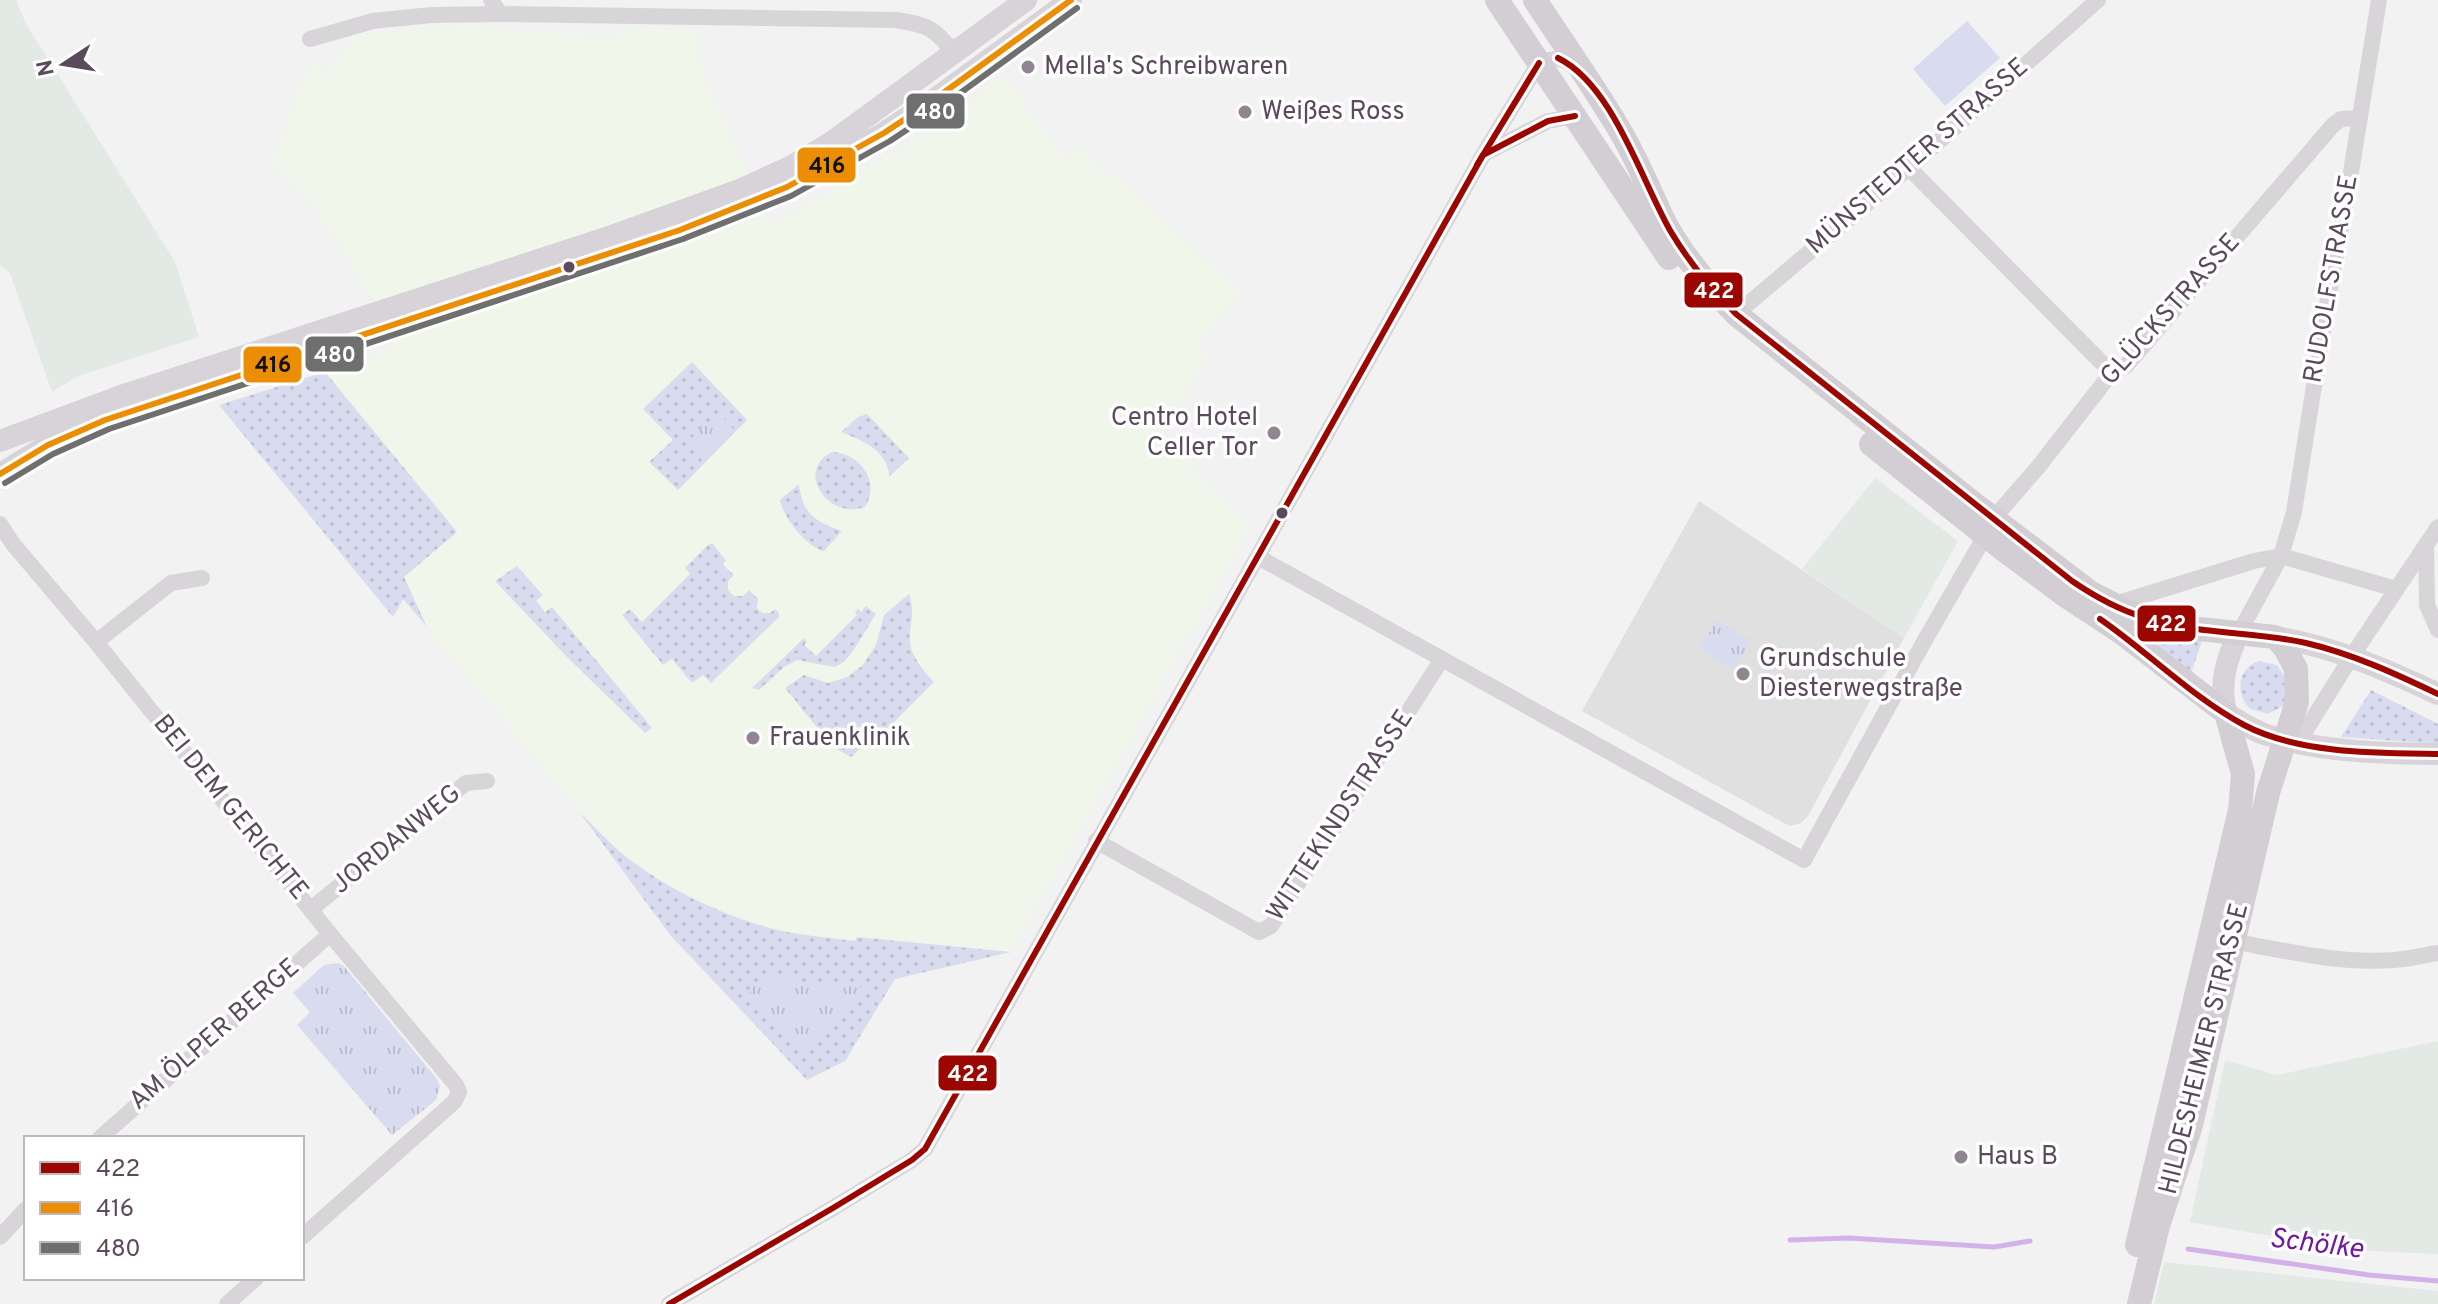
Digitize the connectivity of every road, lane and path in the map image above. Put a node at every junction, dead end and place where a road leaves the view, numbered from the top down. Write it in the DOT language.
graph roads {
  1 [pos="780,0"];
  2 [pos="1026,0"];
  3 [pos="1071,0"];
  4 [pos="1497,0"];
  5 [pos="1535,0"];
  6 [pos="2098,0"];
  7 [pos="2379,0"];
  8 [pos="495,7"];
  9 [pos="1040,9"];
  10 [pos="791,17"];
  11 [pos="310,39"];
  12 [pos="954,53"];
  13 [pos="1539,63"];
  14 [pos="969,74"];
  15 [pos="1585,77"];
  16 [pos="1575,116"];
  17 [pos="2359,118"];
  18 [pos="1483,155"];
  19 [pos="1909,168"];
  20 [pos="1736,314"];
  21 [pos="2113,371"];
  22 [pos="0,441"];
  23 [pos="0,474"];
  24 [pos="0,524"];
  25 [pos="1989,527"];
  26 [pos="2438,527"];
  27 [pos="2426,545"];
  28 [pos="2281,556"];
  29 [pos="1258,557"];
  30 [pos="202,578"];
  31 [pos="2396,589"];
  32 [pos="2112,605"];
  33 [pos="2438,630"];
  34 [pos="2239,633"];
  35 [pos="2275,637"];
  36 [pos="96,642"];
  37 [pos="2352,656"];
  38 [pos="1442,659"];
  39 [pos="2438,694"];
  40 [pos="2226,713"];
  41 [pos="2284,740"];
  42 [pos="2438,754"];
  43 [pos="487,781"];
  44 [pos="1096,841"];
  45 [pos="311,909"];
  46 [pos="330,934"];
  47 [pos="2232,941"];
  48 [pos="2438,953"];
  49 [pos="102,1136"];
  50 [pos="24,1211"];
  51 [pos="304,1235"];
  52 [pos="0,1237"];
  53 [pos="254,1280"];
  54 [pos="227,1304"];
  55 [pos="669,1304"];
  56 [pos="2123,1304"];
  57 [pos="2139,1304"];
  1 -- 10 [label="street"];
  2 -- 12 [label="main road"];
  3 -- 9 [label="main road"];
  4 -- 13 [label="main road"];
  5 -- 15 [label="main road"];
  6 -- 19 [label="street, MÜNSTEDTER STRASSE"];
  7 -- 17 [label="street, RUDOLFSTRASSE"];
  8 -- 10 [label="street"];
  8 -- 11 [label="street"];
  9 -- 14 [label="main road"];
  10 -- 12 [label="street"];
  12 -- 14 [label="main road"];
  12 -- 22 [label="main road"];
  13 -- 15 [label="street"];
  13 -- 16 [label="main road"];
  13 -- 18 [label="street"];
  14 -- 23 [label="main road"];
  15 -- 20 [label="main road"];
  16 -- 18 [label="street"];
  16 -- 25 [label="main road"];
  17 -- 21 [label="street, GLÜCKSTRASSE"];
  17 -- 28 [label="street, RUDOLFSTRASSE"];
  18 -- 29 [label="street"];
  19 -- 20 [label="street, MÜNSTEDTER STRASSE"];
  19 -- 21 [label="street"];
  20 -- 25 [label="main road"];
  21 -- 25 [label="street, GLÜCKSTRASSE"];
  24 -- 36 [label="street, BEI DEM GERICHTE"];
  25 -- 32 [label="main road"];
  25 -- 38 [label="street, GLÜCKSTRASSE"];
  25 -- 40 [label="main road"];
  26 -- 27 [label="street"];
  27 -- 31 [label="street"];
  27 -- 33 [label="street"];
  28 -- 31 [label="street"];
  28 -- 32 [label="street"];
  28 -- 34 [label="street, RUDOLFSTRASSE"];
  29 -- 38 [label="street"];
  29 -- 44 [label="street"];
  30 -- 36 [label="street"];
  31 -- 37 [label="street"];
  32 -- 34 [label="main road"];
  34 -- 35 [label="main road"];
  34 -- 40 [label="main road"];
  35 -- 37 [label="main road"];
  35 -- 41 [label="main road"];
  36 -- 45 [label="street, BEI DEM GERICHTE"];
  37 -- 39 [label="main road"];
  37 -- 41 [label="street"];
  38 -- 44 [label="street, WITTEKINDSTRASSE"];
  40 -- 41 [label="main road"];
  40 -- 56 [label="main road, HILDESHEIMER STRASSE"];
  41 -- 42 [label="main road"];
  41 -- 47 [label="main road, HILDESHEIMER STRASSE"];
  43 -- 45 [label="street, JORDANWEG"];
  44 -- 55 [label="street"];
  45 -- 46 [label="street, BEI DEM GERICHTE"];
  46 -- 49 [label="street, AM ÖLPER BERGE"];
  46 -- 51 [label="street, BEI DEM GERICHTE"];
  47 -- 48 [label="street"];
  47 -- 57 [label="main road, HILDESHEIMER STRASSE"];
  50 -- 52 [label="street"];
  53 -- 54 [label="street"];
}
